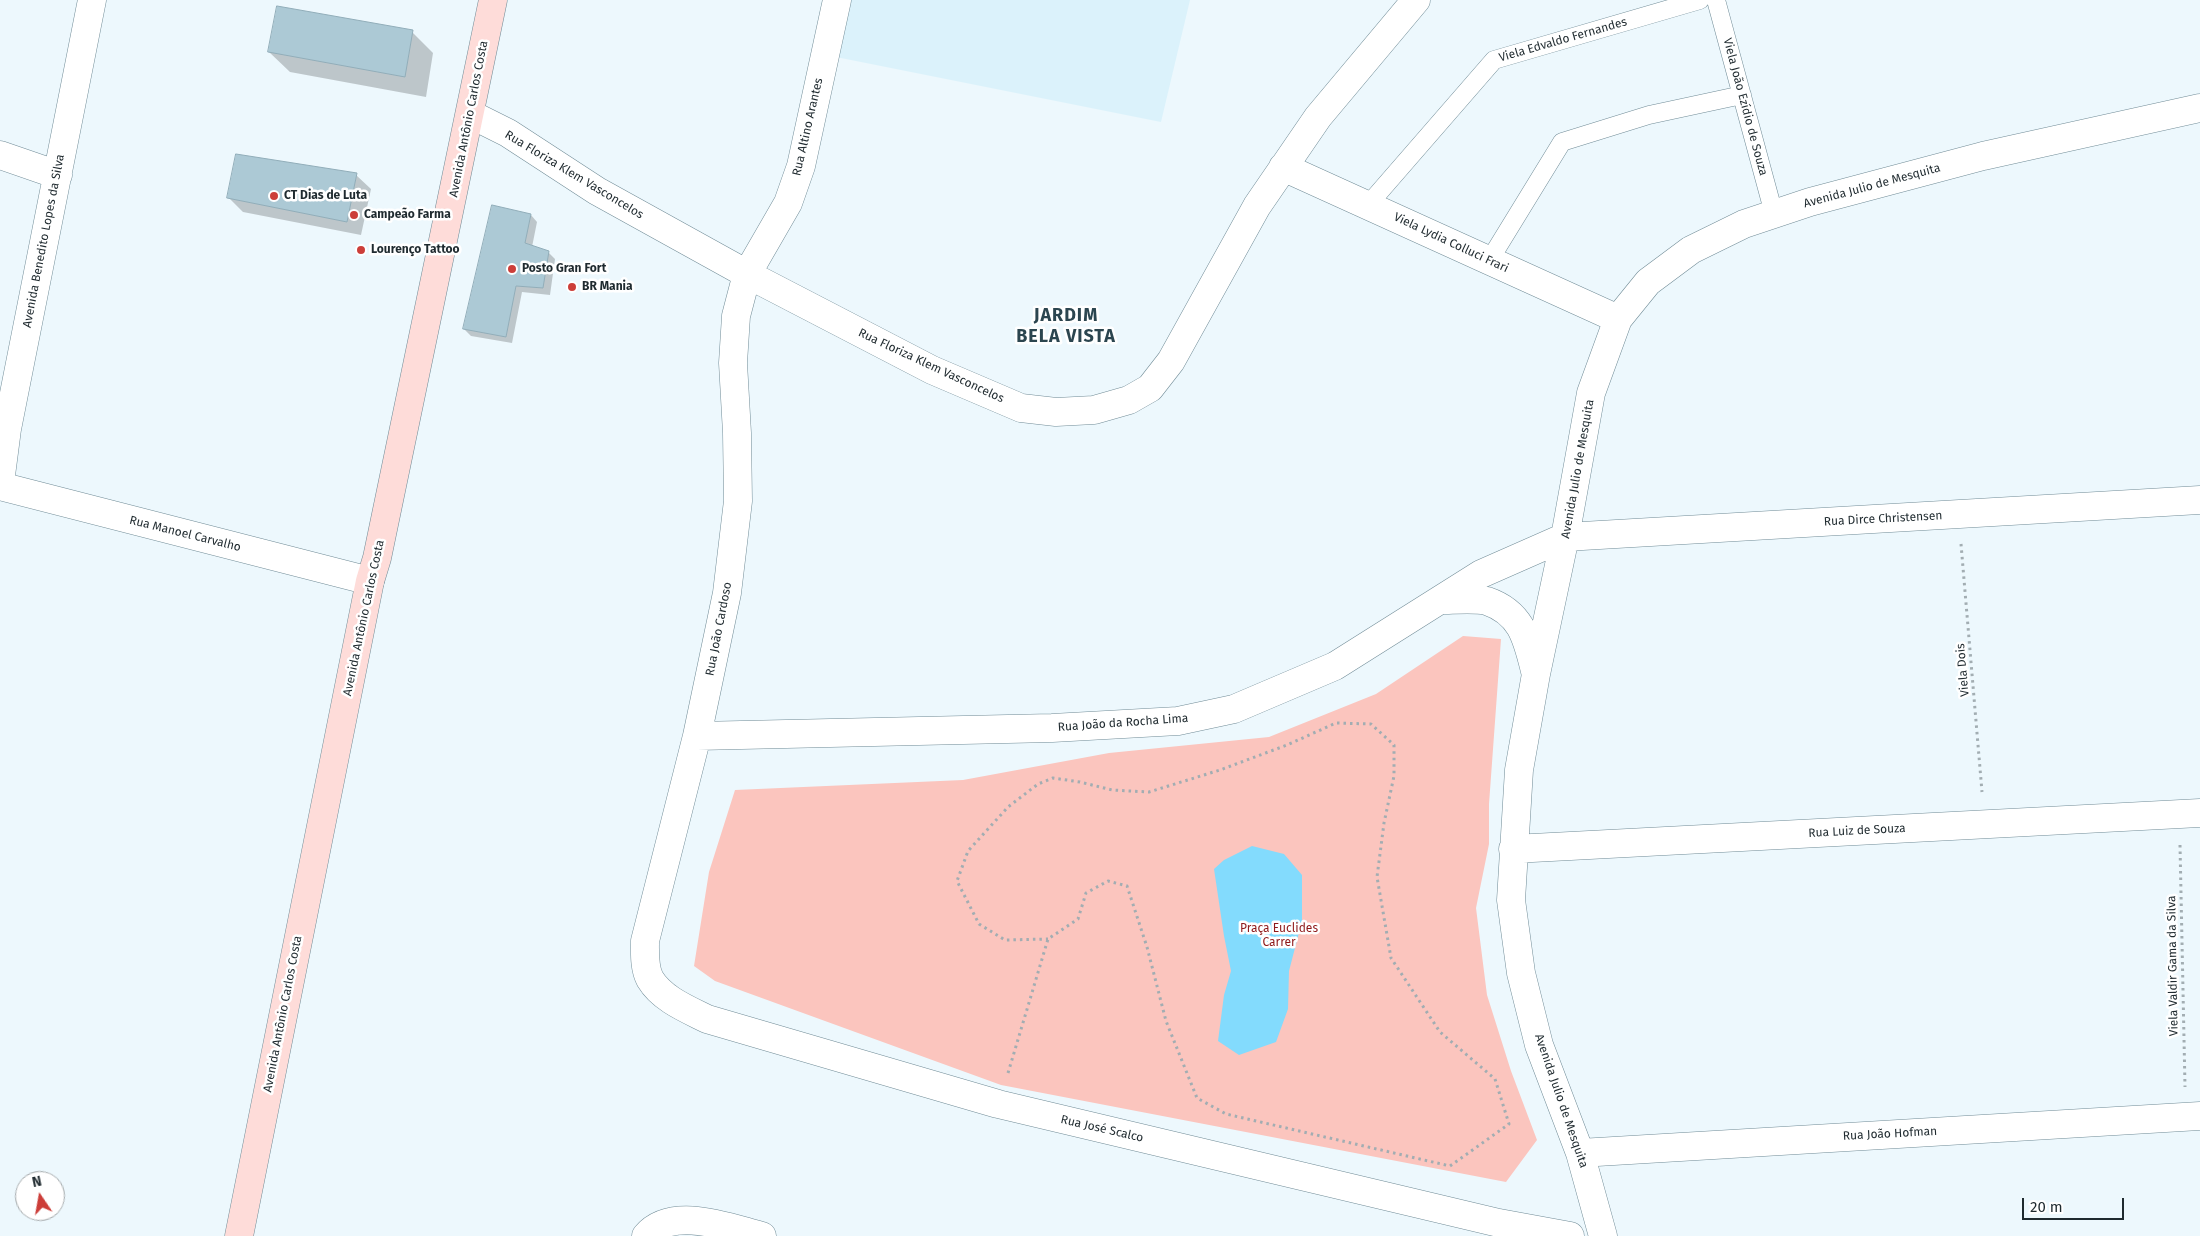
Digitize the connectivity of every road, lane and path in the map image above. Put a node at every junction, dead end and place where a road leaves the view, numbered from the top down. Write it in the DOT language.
graph roads {
  1 [pos="92,0"];
  2 [pos="492,0"];
  3 [pos="837,0"];
  4 [pos="1416,0"];
  5 [pos="1700,0"];
  6 [pos="1716,0"];
  7 [pos="1742,95"];
  8 [pos="2200,108"];
  9 [pos="470,114"];
  10 [pos="0,155"];
  11 [pos="1283,167"];
  12 [pos="58,175"];
  13 [pos="1368,205"];
  14 [pos="1774,214"];
  15 [pos="1489,261"];
  16 [pos="747,274"];
  17 [pos="1618,319"];
  18 [pos="0,484"];
  19 [pos="2200,500"];
  20 [pos="1958,514"];
  21 [pos="1565,537"];
  22 [pos="370,581"];
  23 [pos="1441,600"];
  24 [pos="1536,674"];
  25 [pos="696,736"];
  26 [pos="2190,814"];
  27 [pos="1985,825"];
  28 [pos="1513,849"];
  29 [pos="1048,939"];
  30 [pos="650,978"];
  31 [pos="998,1104"];
  32 [pos="2193,1117"];
  33 [pos="1580,1153"];
  34 [pos="239,1236"];
  35 [pos="646,1236"];
  36 [pos="762,1236"];
  37 [pos="1570,1236"];
  38 [pos="1603,1236"];
  1 -- 12 [label="street, Avenida Benedito Lopes da Silva"];
  2 -- 9 [label="main road, Avenida Antônio Carlos Costa"];
  3 -- 16 [label="street, Rua Altino Arantes"];
  4 -- 11 [label="street, Rua Floriza Klem Vasconcelos"];
  5 -- 13 [label="lane, Viela Edvaldo Fernandes"];
  6 -- 7 [label="lane, Viela João Ezídio de Souza"];
  7 -- 14 [label="lane, Viela João Ezídio de Souza"];
  7 -- 15 [label="lane"];
  8 -- 14 [label="street, Avenida Julio de Mesquita"];
  9 -- 16 [label="street, Rua Floriza Klem Vasconcelos"];
  9 -- 22 [label="main road, Avenida Antônio Carlos Costa"];
  10 -- 12 [label="street"];
  11 -- 13 [label="street, Viela Lydia Colluci Frari"];
  11 -- 16 [label="street, Rua Floriza Klem Vasconcelos"];
  12 -- 18 [label="street, Avenida Benedito Lopes da Silva"];
  13 -- 15 [label="street, Viela Lydia Colluci Frari"];
  14 -- 17 [label="street, Avenida Julio de Mesquita"];
  15 -- 17 [label="street, Viela Lydia Colluci Frari"];
  16 -- 25 [label="street, Rua João Cardoso"];
  17 -- 21 [label="street, Avenida Julio de Mesquita"];
  18 -- 22 [label="street, Rua Manoel Carvalho"];
  19 -- 20 [label="street, Rua Dirce Christensen"];
  20 -- 21 [label="street, Rua Dirce Christensen"];
  20 -- 27 [label="path, Viela Dois"];
  21 -- 23 [label="street, Rua João da Rocha Lima"];
  21 -- 24 [label="street, Avenida Julio de Mesquita"];
  22 -- 34 [label="main road, Avenida Antônio Carlos Costa"];
  23 -- 24 [label="street"];
  23 -- 25 [label="street, Rua João da Rocha Lima"];
  24 -- 28 [label="street, Avenida Julio de Mesquita"];
  25 -- 30 [label="street, Rua João Cardoso"];
  26 -- 27 [label="street, Rua Luiz de Souza"];
  26 -- 32 [label="path, Viela Valdir Gama da Silva"];
  27 -- 28 [label="street, Rua Luiz de Souza"];
  28 -- 33 [label="street, Avenida Julio de Mesquita"];
  29 -- 29 [label="path"];
  29 -- 31 [label="path"];
  30 -- 31 [label="street, Rua José Scalco"];
  31 -- 37 [label="street, Rua José Scalco"];
  32 -- 33 [label="street, Rua João Hofman"];
  33 -- 38 [label="street, Avenida Julio de Mesquita"];
  35 -- 36 [label="street"];
}
